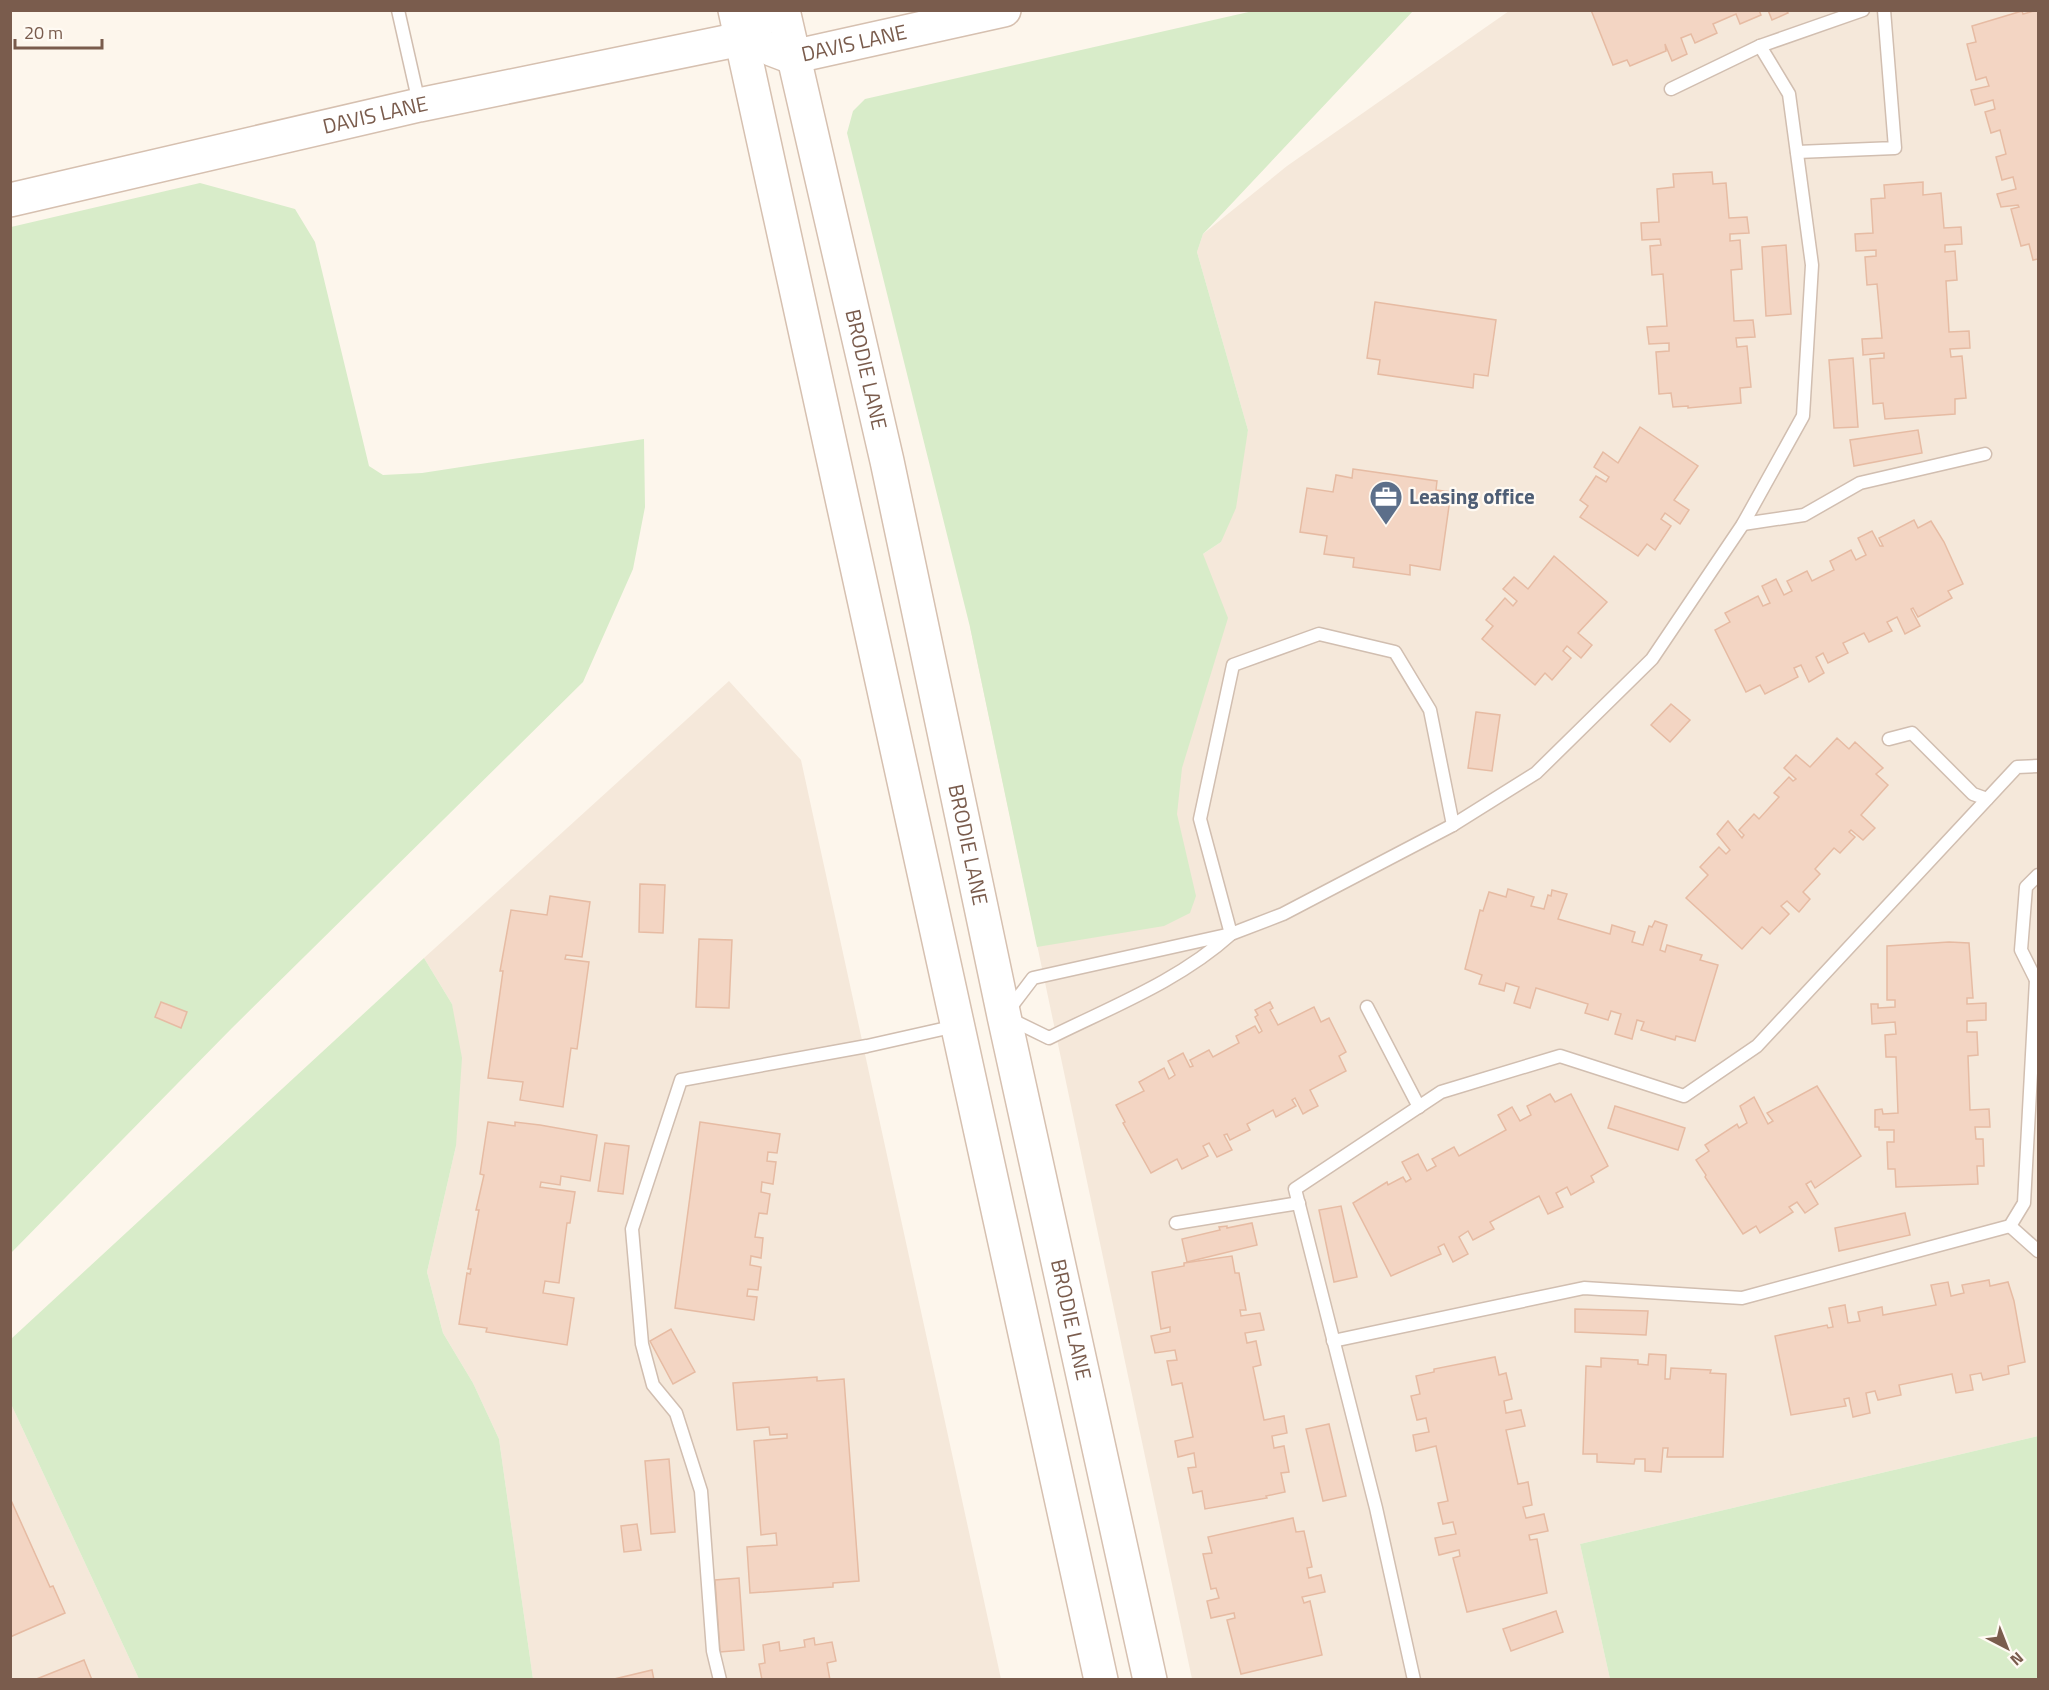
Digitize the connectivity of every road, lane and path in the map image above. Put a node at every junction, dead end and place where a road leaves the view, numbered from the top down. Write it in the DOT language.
graph roads {
  1 [pos="398,10"];
  2 [pos="774,10"];
  3 [pos="783,10"];
  4 [pos="1004,10"];
  5 [pos="1863,10"];
  6 [pos="1884,10"];
  7 [pos="738,25"];
  8 [pos="1760,46"];
  9 [pos="792,57"];
  10 [pos="1671,89"];
  11 [pos="419,105"];
  12 [pos="1797,153"];
  13 [pos="10,200"];
  14 [pos="1985,454"];
  15 [pos="1743,524"];
  16 [pos="1889,739"];
  17 [pos="2038,766"];
  18 [pos="1987,800"];
  19 [pos="1453,825"];
  20 [pos="2038,875"];
  21 [pos="1231,934"];
  22 [pos="2037,979"];
  23 [pos="1367,1007"];
  24 [pos="1004,1016"];
  25 [pos="956,1026"];
  26 [pos="2035,1075"];
  27 [pos="1419,1107"];
  28 [pos="1299,1203"];
  29 [pos="1176,1223"];
  30 [pos="2010,1226"];
  31 [pos="2038,1251"];
  32 [pos="1333,1341"];
  33 [pos="1413,1678"];
  34 [pos="720,1680"];
  35 [pos="1101,1680"];
  36 [pos="1150,1680"];
  1 -- 11 [label="lane"];
  2 -- 7 [label="main road, DAVIS LANE"];
  3 -- 9 [label="main road, BRODIE LANE"];
  4 -- 9 [label="main road, DAVIS LANE"];
  5 -- 8 [label="lane"];
  6 -- 12 [label="lane"];
  7 -- 9 [label="main road, DAVIS LANE"];
  7 -- 11 [label="main road, DAVIS LANE"];
  7 -- 25 [label="main road"];
  8 -- 10 [label="lane"];
  8 -- 12 [label="lane"];
  9 -- 24 [label="main road, BRODIE LANE"];
  11 -- 13 [label="main road, DAVIS LANE"];
  12 -- 15 [label="lane"];
  14 -- 15 [label="lane"];
  15 -- 19 [label="lane"];
  16 -- 18 [label="lane"];
  17 -- 18 [label="lane"];
  18 -- 27 [label="lane"];
  19 -- 21 [label="lane"];
  19 -- 21 [label="lane"];
  20 -- 22 [label="lane"];
  21 -- 24 [label="lane"];
  21 -- 24 [label="lane"];
  22 -- 26 [label="lane"];
  23 -- 27 [label="lane"];
  24 -- 25 [label="main road"];
  24 -- 36 [label="main road, BRODIE LANE"];
  25 -- 34 [label="lane"];
  25 -- 35 [label="main road"];
  26 -- 30 [label="lane"];
  27 -- 28 [label="lane"];
  28 -- 29 [label="lane"];
  28 -- 32 [label="lane"];
  30 -- 31 [label="lane"];
  30 -- 32 [label="lane"];
  32 -- 33 [label="lane"];
}
